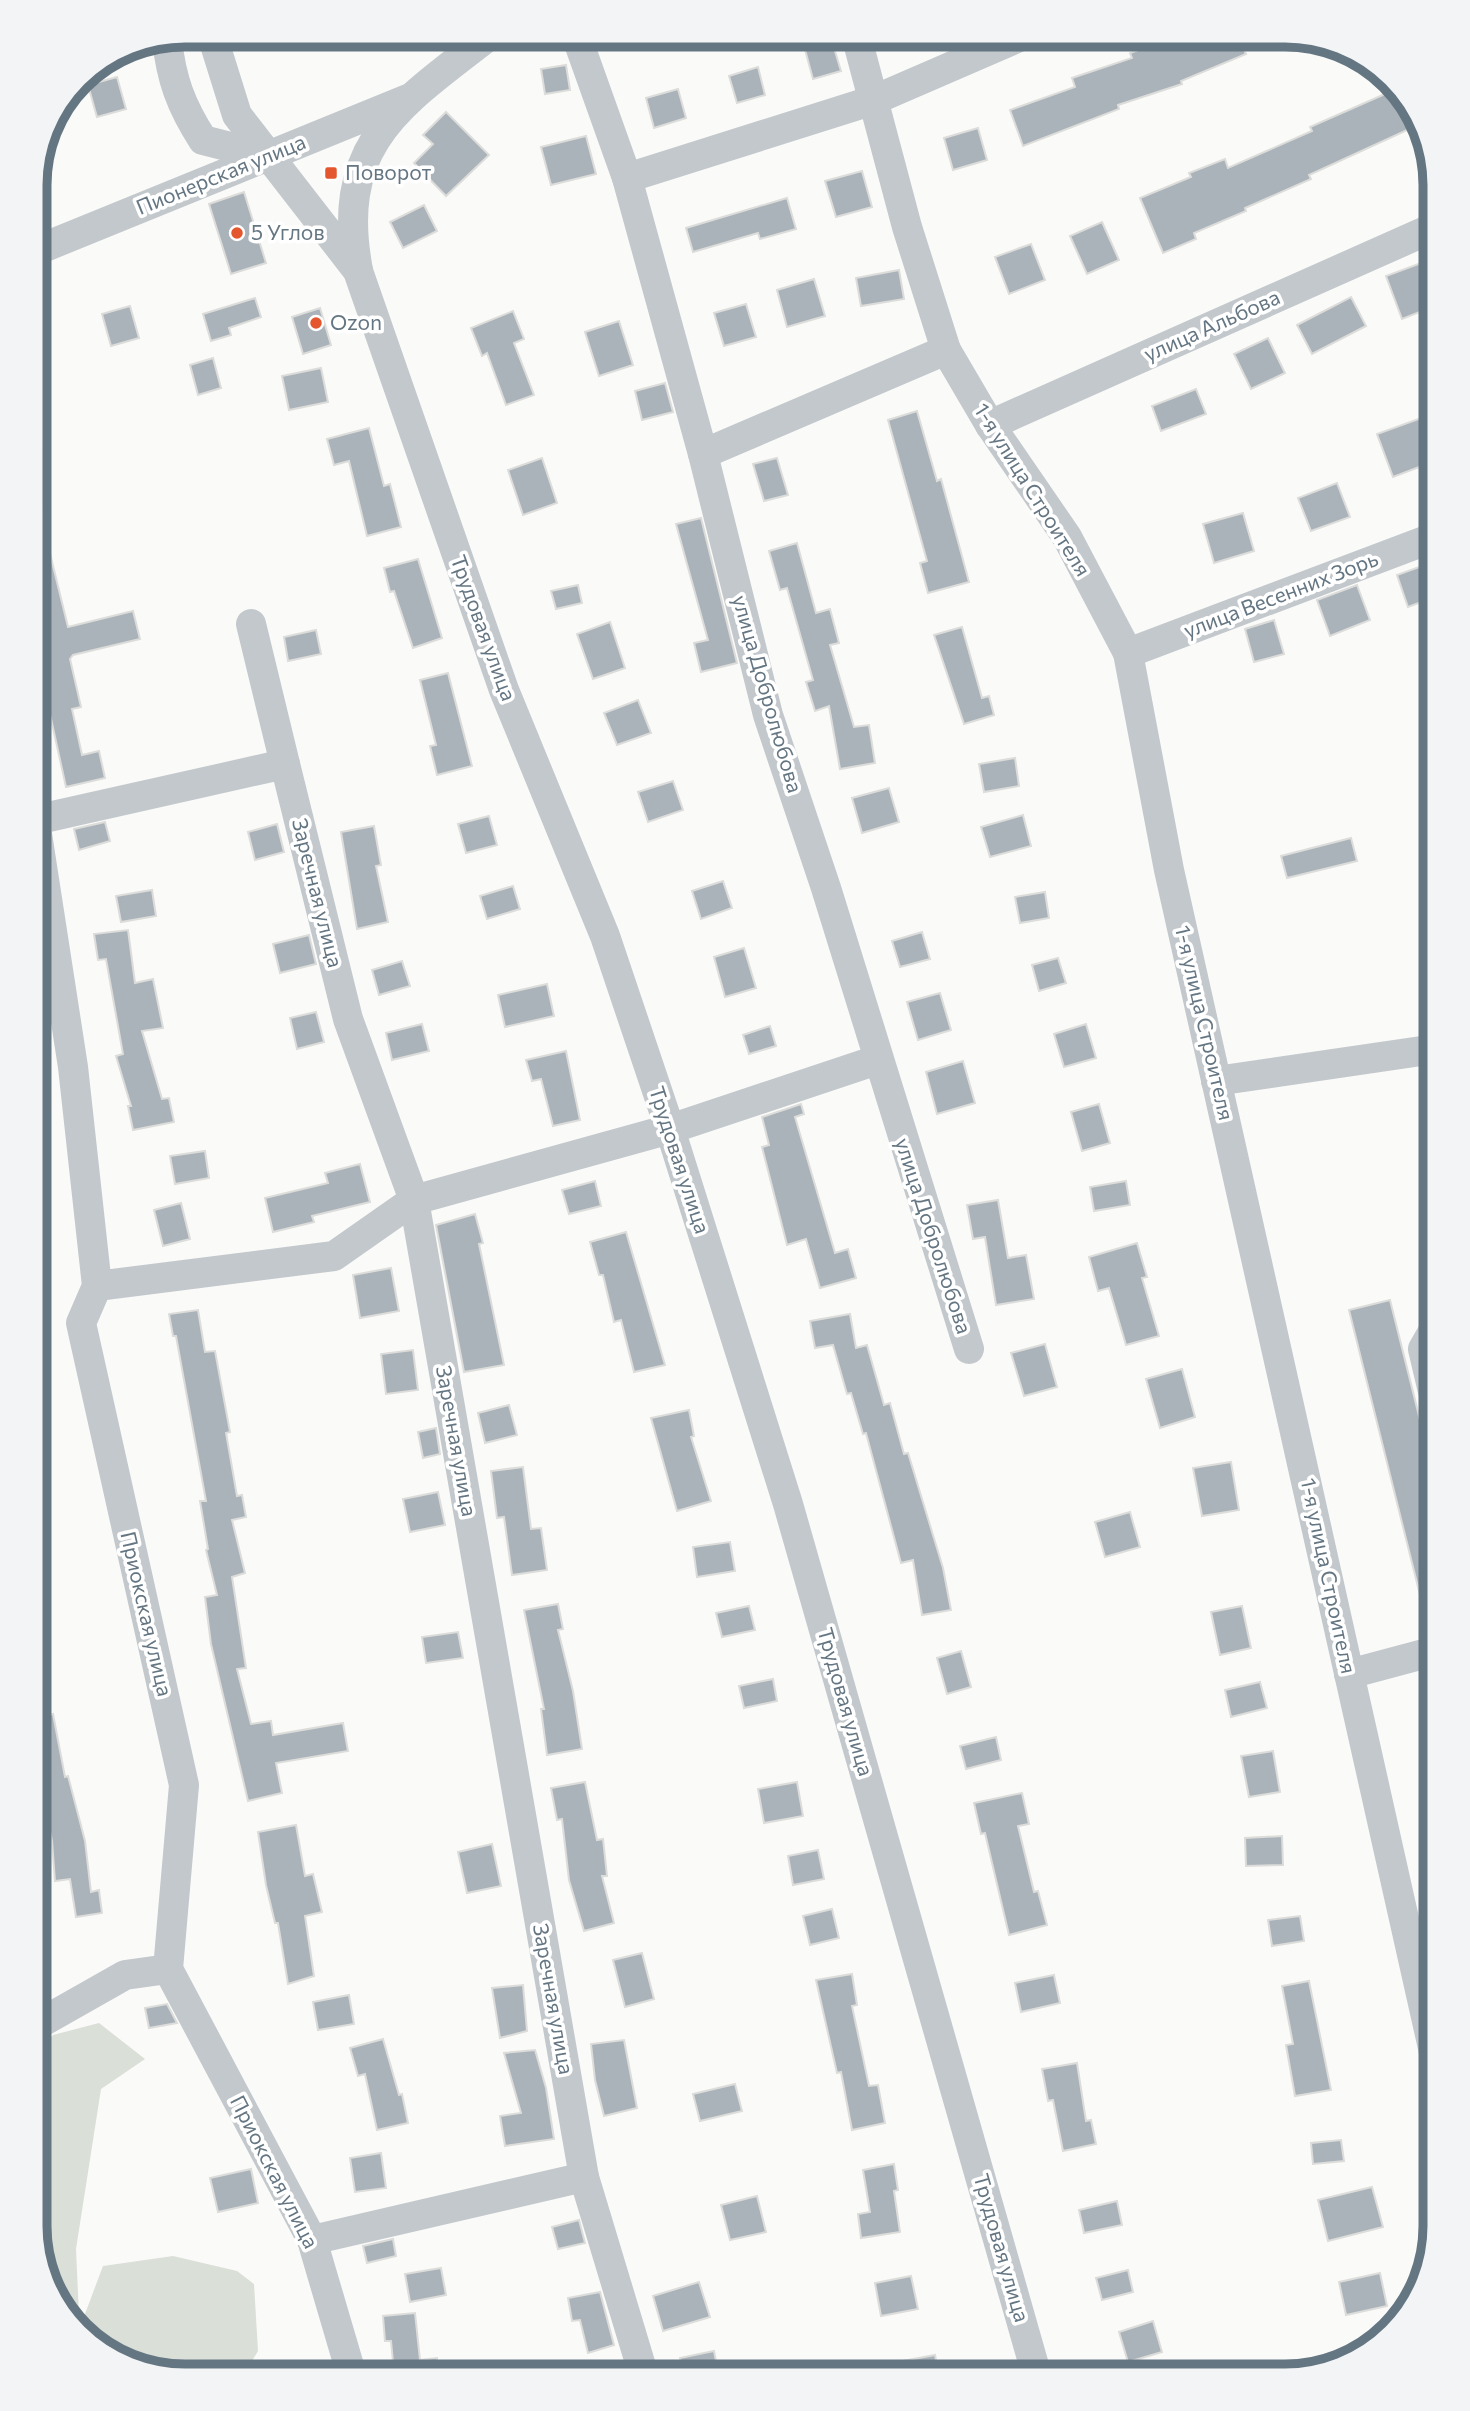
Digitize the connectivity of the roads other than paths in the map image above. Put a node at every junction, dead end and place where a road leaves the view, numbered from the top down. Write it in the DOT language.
graph roads {
  1 [pos="216,47"];
  2 [pos="475,47"];
  3 [pos="580,47"];
  4 [pos="168,48"];
  5 [pos="859,48"];
  6 [pos="995,48"];
  7 [pos="408,99"];
  8 [pos="874,100"];
  9 [pos="266,156"];
  10 [pos="627,178"];
  11 [pos="1423,232"];
  12 [pos="48,246"];
  13 [pos="358,271"];
  14 [pos="946,350"];
  15 [pos="990,425"];
  16 [pos="703,454"];
  17 [pos="1423,542"];
  18 [pos="251,624"];
  19 [pos="1128,653"];
  20 [pos="285,764"];
  21 [pos="48,817"];
  22 [pos="48,902"];
  23 [pos="1423,1051"];
  24 [pos="877,1060"];
  25 [pos="1216,1081"];
  26 [pos="670,1129"];
  27 [pos="414,1200"];
  28 [pos="97,1286"];
  29 [pos="968,1349"];
  30 [pos="1423,1654"];
  31 [pos="1349,1674"];
  32 [pos="168,1969"];
  33 [pos="1423,2004"];
  34 [pos="47,2019"];
  35 [pos="584,2178"];
  36 [pos="312,2240"];
  37 [pos="348,2363"];
  38 [pos="640,2363"];
  39 [pos="1034,2364"];
  1 -- 9 [label="street, Трудовая улица"];
  2 -- 7 [label="street, Пионерская улица"];
  3 -- 10 [label="street, улица Добролюбова"];
  4 -- 9 [label="street"];
  5 -- 8 [label="street, 1-я улица Строителя"];
  6 -- 8 [label="street"];
  7 -- 9 [label="street, Пионерская улица"];
  7 -- 13 [label="street, Пионерская улица"];
  8 -- 10 [label="street"];
  8 -- 14 [label="street, 1-я улица Строителя"];
  9 -- 12 [label="street, Пионерская улица"];
  9 -- 13 [label="street, Трудовая улица"];
  10 -- 16 [label="street, улица Добролюбова"];
  11 -- 15 [label="street, улица Альбова"];
  13 -- 26 [label="street, Трудовая улица"];
  14 -- 15 [label="street, 1-я улица Строителя"];
  14 -- 16 [label="street"];
  15 -- 19 [label="street, 1-я улица Строителя"];
  16 -- 24 [label="street, улица Добролюбова"];
  17 -- 19 [label="street, улица Весенних Зорь"];
  18 -- 20 [label="street, Заречная улица"];
  19 -- 25 [label="street, 1-я улица Строителя"];
  20 -- 21 [label="street"];
  20 -- 27 [label="street, Заречная улица"];
  22 -- 28 [label="street, Приокская улица"];
  23 -- 25 [label="street"];
  24 -- 26 [label="street"];
  24 -- 29 [label="street, улица Добролюбова"];
  25 -- 31 [label="street, 1-я улица Строителя"];
  26 -- 27 [label="street"];
  26 -- 39 [label="street, Трудовая улица"];
  27 -- 28 [label="street"];
  27 -- 35 [label="street, Заречная улица"];
  28 -- 32 [label="street, Приокская улица"];
  30 -- 31 [label="street"];
  31 -- 33 [label="street, 1-я улица Строителя"];
  32 -- 34 [label="street"];
  32 -- 36 [label="street, Приокская улица"];
  35 -- 36 [label="street"];
  35 -- 38 [label="street, Заречная улица"];
  36 -- 37 [label="street, Приокская улица"];
}
